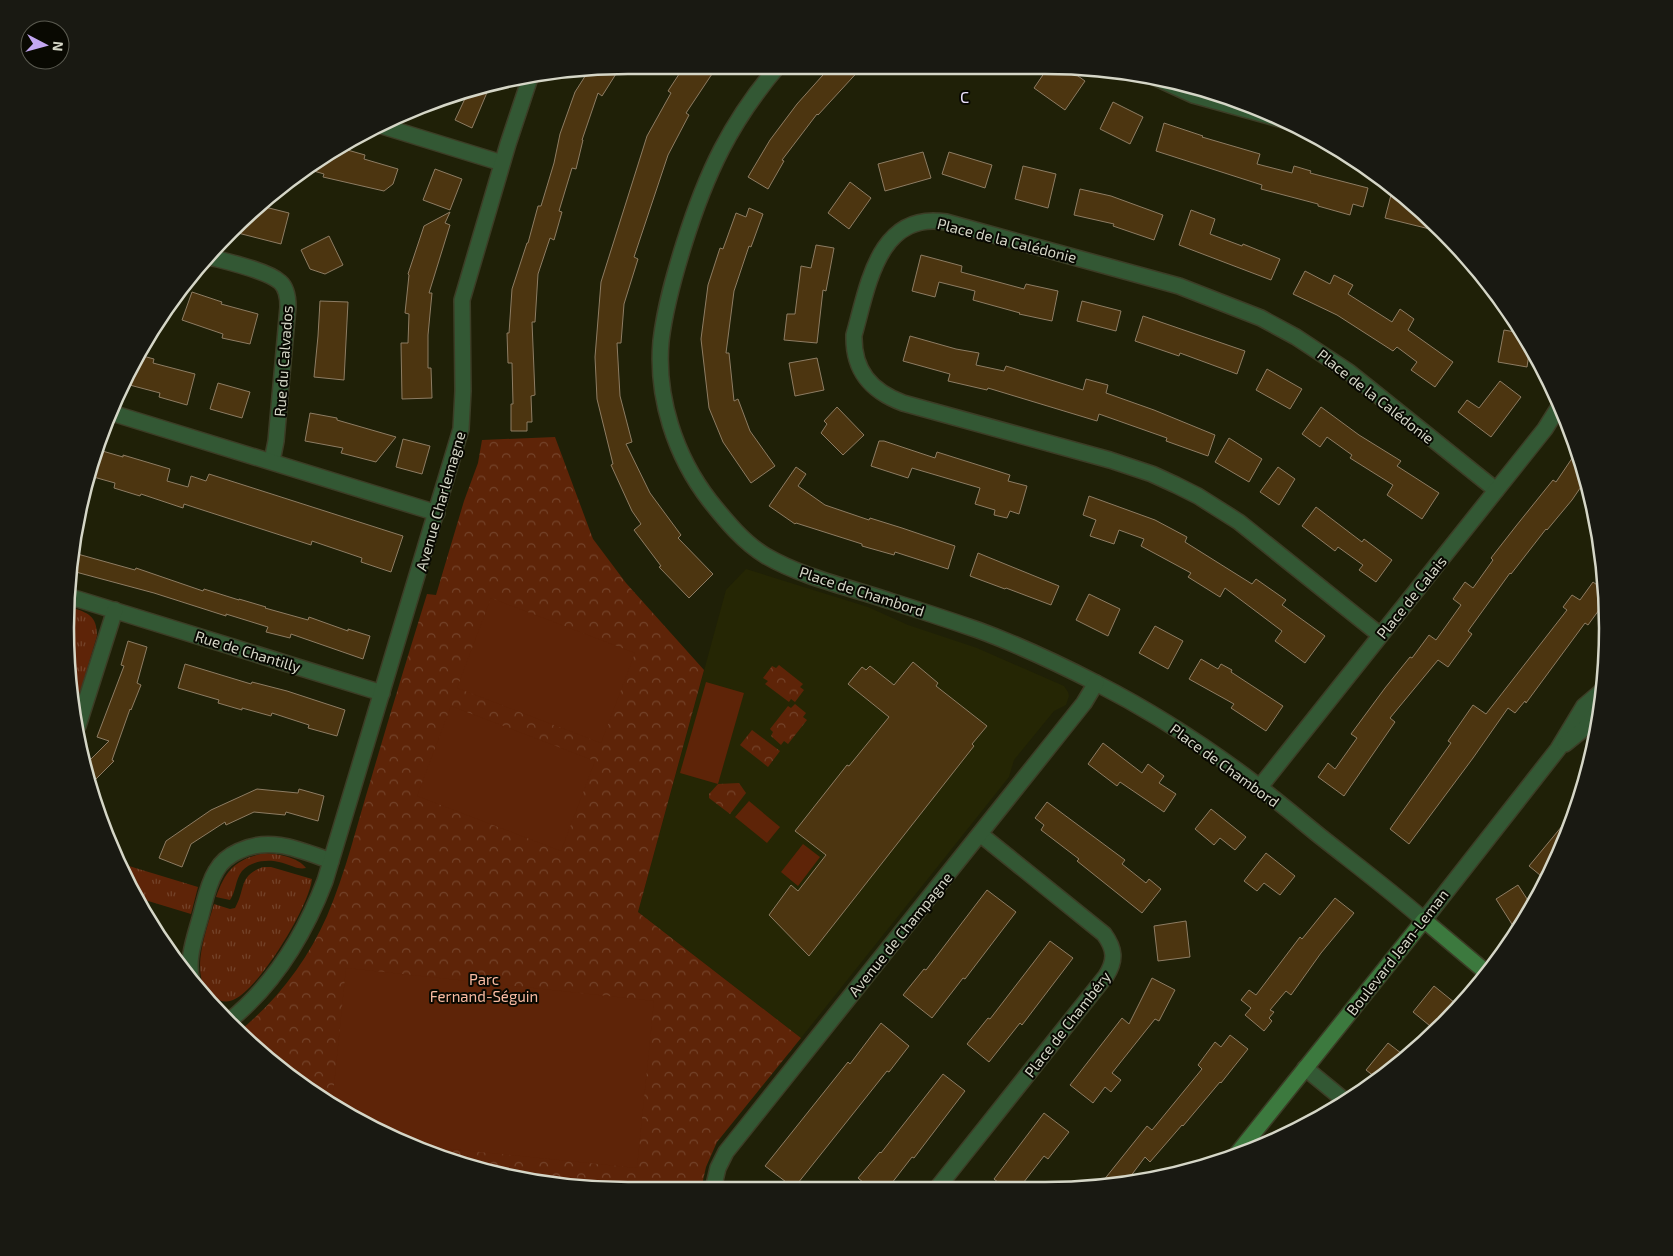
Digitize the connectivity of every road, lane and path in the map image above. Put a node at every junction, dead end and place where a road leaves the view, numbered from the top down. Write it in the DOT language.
graph roads {
  1 [pos="772,74"];
  2 [pos="528,83"];
  3 [pos="1190,93"];
  4 [pos="1226,104"];
  5 [pos="389,128"];
  6 [pos="502,163"];
  7 [pos="215,259"];
  8 [pos="1555,412"];
  9 [pos="117,414"];
  10 [pos="272,461"];
  11 [pos="1496,490"];
  12 [pos="437,513"];
  13 [pos="75,598"];
  14 [pos="114,610"];
  15 [pos="1380,635"];
  16 [pos="1096,683"];
  17 [pos="382,693"];
  18 [pos="1595,696"];
  19 [pos="81,717"];
  20 [pos="1592,720"];
  21 [pos="1558,749"];
  22 [pos="1259,788"];
  23 [pos="980,834"];
  24 [pos="331,861"];
  25 [pos="1424,920"];
  26 [pos="190,968"];
  27 [pos="1482,968"];
  28 [pos="233,1017"];
  29 [pos="1305,1068"];
  30 [pos="1340,1097"];
  31 [pos="1244,1145"];
  32 [pos="715,1182"];
  33 [pos="942,1182"];
  1 -- 16 [label="street, Place de Chambord"];
  2 -- 6 [label="street, Avenue Charlemagne"];
  3 -- 4 [label="street"];
  5 -- 6 [label="street"];
  6 -- 12 [label="street, Avenue Charlemagne"];
  7 -- 10 [label="street, Rue du Calvados"];
  8 -- 11 [label="street, Place de Calais"];
  9 -- 10 [label="street"];
  10 -- 12 [label="street"];
  11 -- 15 [label="street, Place de Calais"];
  11 -- 15 [label="street, Place de la Calédonie"];
  12 -- 17 [label="street, Avenue Charlemagne"];
  13 -- 14 [label="street, Rue de Chantilly"];
  14 -- 17 [label="street, Rue de Chantilly"];
  14 -- 19 [label="street"];
  15 -- 22 [label="street, Place de Calais"];
  16 -- 22 [label="street, Place de Chambord"];
  16 -- 23 [label="street, Avenue de Champagne"];
  17 -- 24 [label="street, Avenue Charlemagne"];
  18 -- 21 [label="street, Boulevard Jean-Leman"];
  20 -- 21 [label="street, Boulevard Jean-Leman"];
  21 -- 25 [label="street, Boulevard Jean-Leman"];
  22 -- 25 [label="street, Place de Chambord"];
  23 -- 32 [label="street, Avenue de Champagne"];
  23 -- 33 [label="street, Place de Chambéry"];
  24 -- 26 [label="street"];
  24 -- 28 [label="street, Avenue Charlemagne"];
  25 -- 27 [label="street"];
  25 -- 29 [label="street, Boulevard Jean-Leman"];
  29 -- 30 [label="street"];
  29 -- 31 [label="street, Boulevard Jean-Leman"];
}
